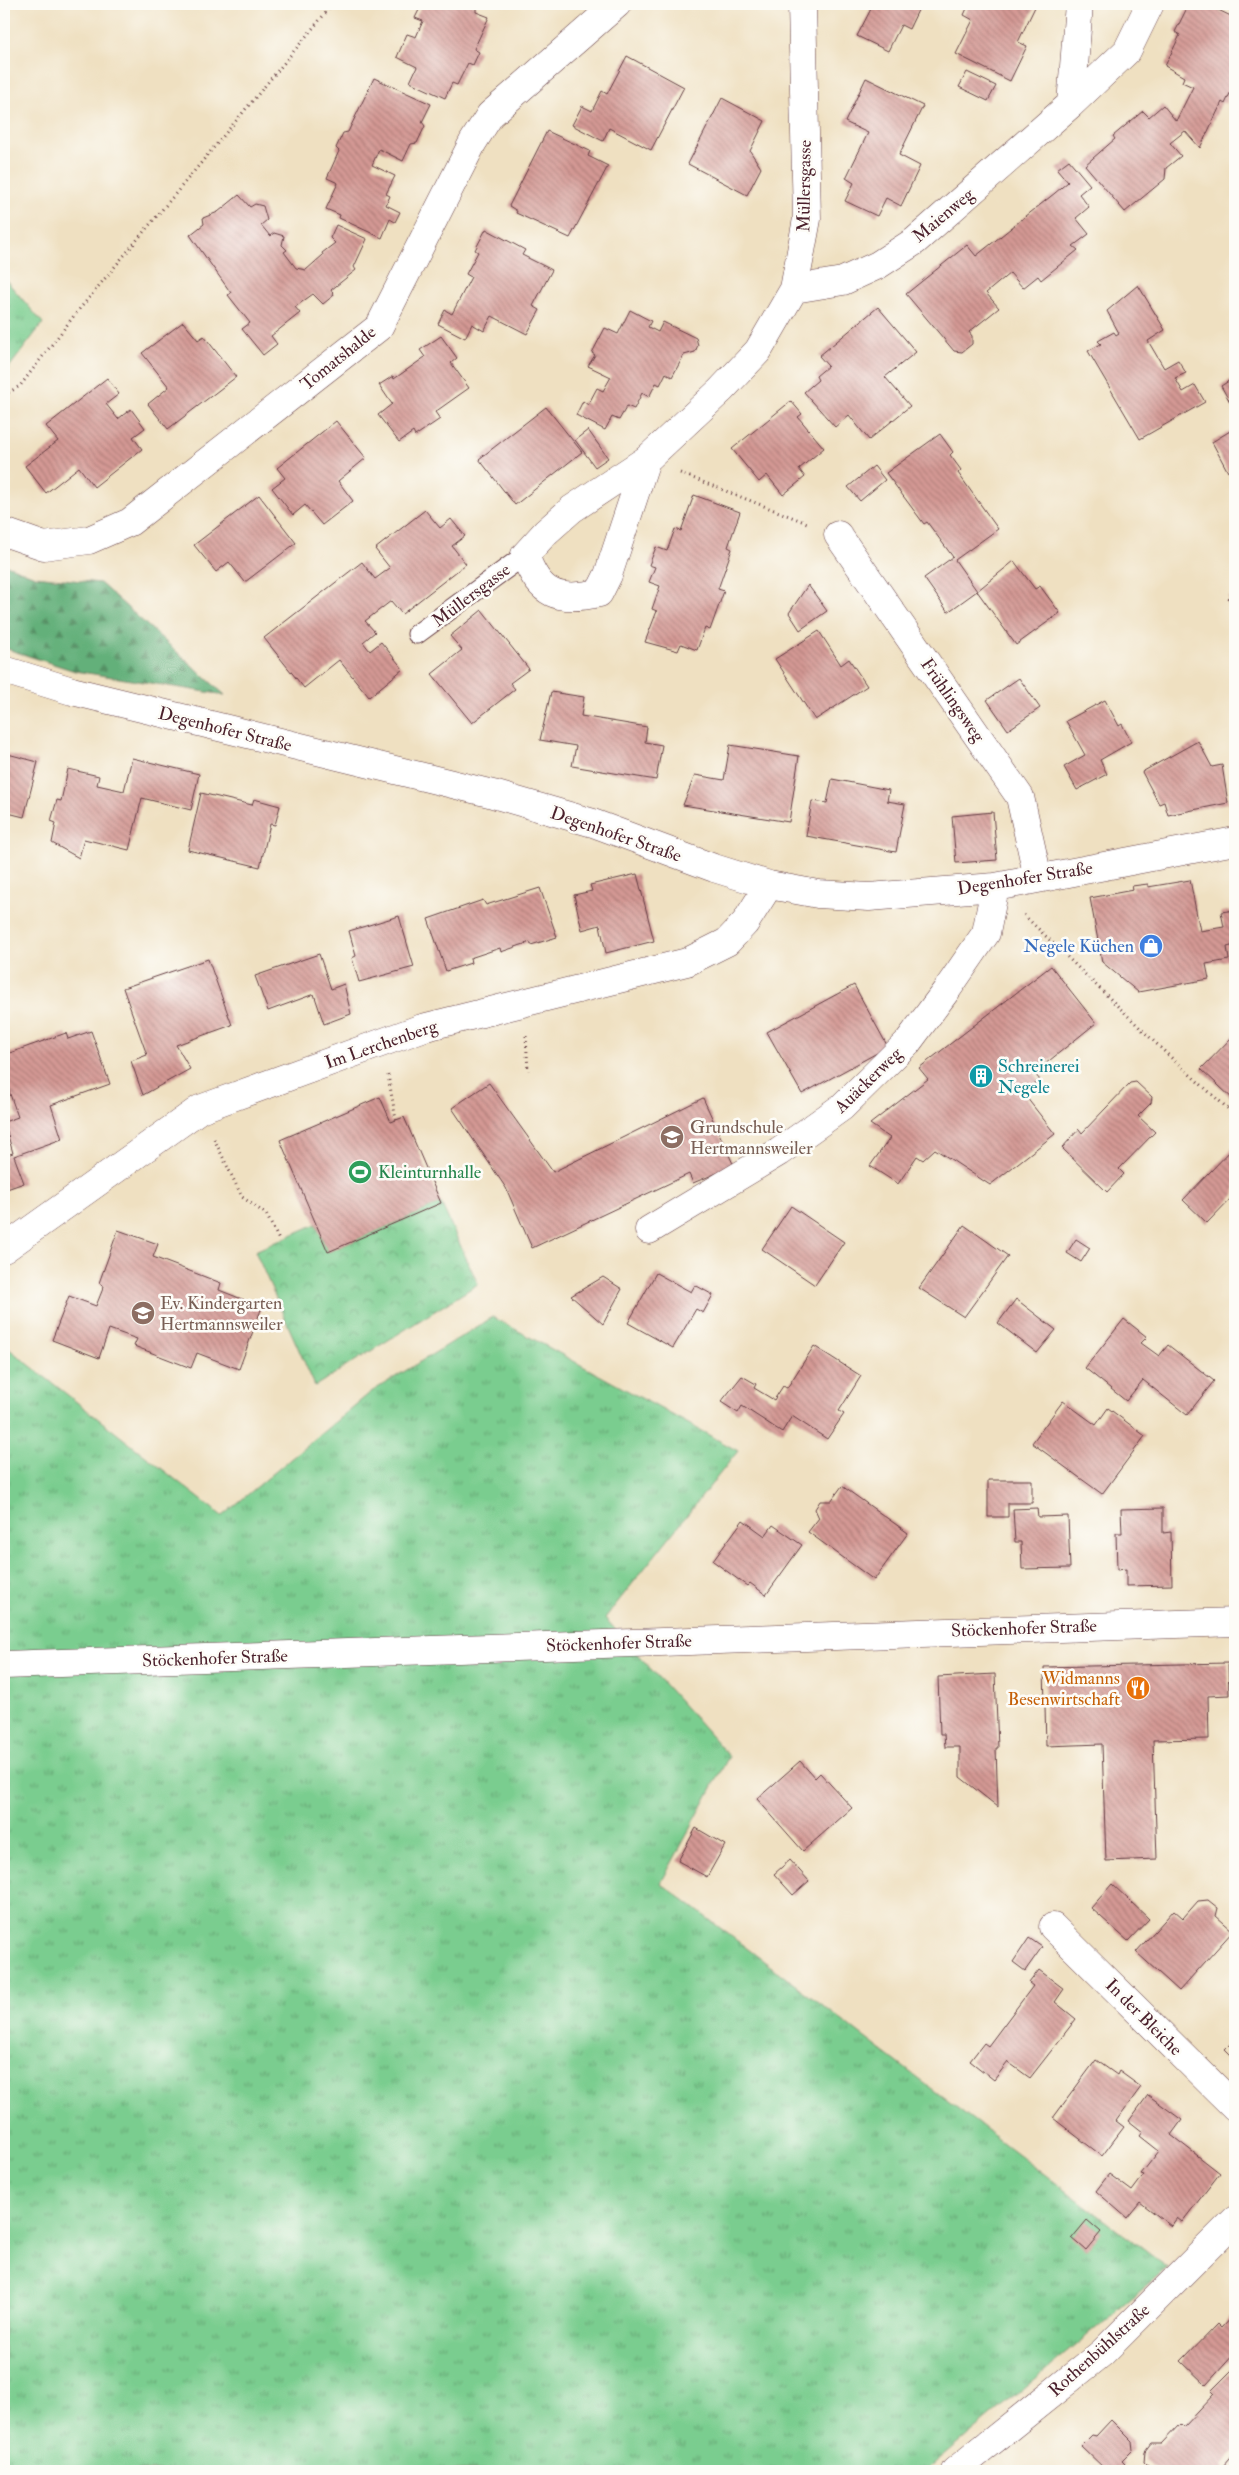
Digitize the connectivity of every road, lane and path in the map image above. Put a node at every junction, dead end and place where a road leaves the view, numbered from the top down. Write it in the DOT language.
graph roads {
  1 [pos="333,4"];
  2 [pos="617,4"];
  3 [pos="802,4"];
  4 [pos="1079,4"];
  5 [pos="1150,4"];
  6 [pos="1071,104"];
  7 [pos="794,288"];
  8 [pos="4,395"];
  9 [pos="646,460"];
  10 [pos="4,532"];
  11 [pos="838,535"];
  12 [pos="525,555"];
  13 [pos="418,634"];
  14 [pos="4,670"];
  15 [pos="1235,841"];
  16 [pos="1038,878"];
  17 [pos="769,885"];
  18 [pos="995,886"];
  19 [pos="382,1042"];
  20 [pos="200,1109"];
  21 [pos="1235,1116"];
  22 [pos="396,1120"];
  23 [pos="649,1230"];
  24 [pos="279,1240"];
  25 [pos="4,1249"];
  26 [pos="1235,1622"];
  27 [pos="4,1665"];
  28 [pos="1053,1927"];
  29 [pos="1235,2107"];
  30 [pos="1235,2220"];
  31 [pos="955,2471"];
  1 -- 8 [label="path"];
  2 -- 10 [label="street, Tomatshalde"];
  3 -- 7 [label="street, Müllersgasse"];
  4 -- 6 [label="street"];
  5 -- 6 [label="street, Maienweg"];
  6 -- 7 [label="street, Maienweg"];
  7 -- 9 [label="street, Müllersgasse"];
  9 -- 11 [label="path"];
  9 -- 12 [label="street, Müllersgasse"];
  9 -- 12 [label="street, Müllersgasse"];
  11 -- 16 [label="street, Frühlingsweg"];
  12 -- 13 [label="lane, Müllersgasse"];
  14 -- 17 [label="street, Degenhofer Straße"];
  15 -- 16 [label="street, Degenhofer Straße"];
  16 -- 18 [label="street, Degenhofer Straße"];
  17 -- 18 [label="street, Degenhofer Straße"];
  17 -- 19 [label="street, Im Lerchenberg"];
  18 -- 21 [label="path"];
  18 -- 23 [label="street, Auäckerweg"];
  19 -- 20 [label="street, Im Lerchenberg"];
  19 -- 22 [label="path"];
  20 -- 24 [label="path"];
  20 -- 25 [label="street, Im Lerchenberg"];
  26 -- 27 [label="street, Stöckenhofer Straße"];
  28 -- 29 [label="street, In der Bleiche"];
  30 -- 31 [label="street, Rothenbühlstraße"];
}
